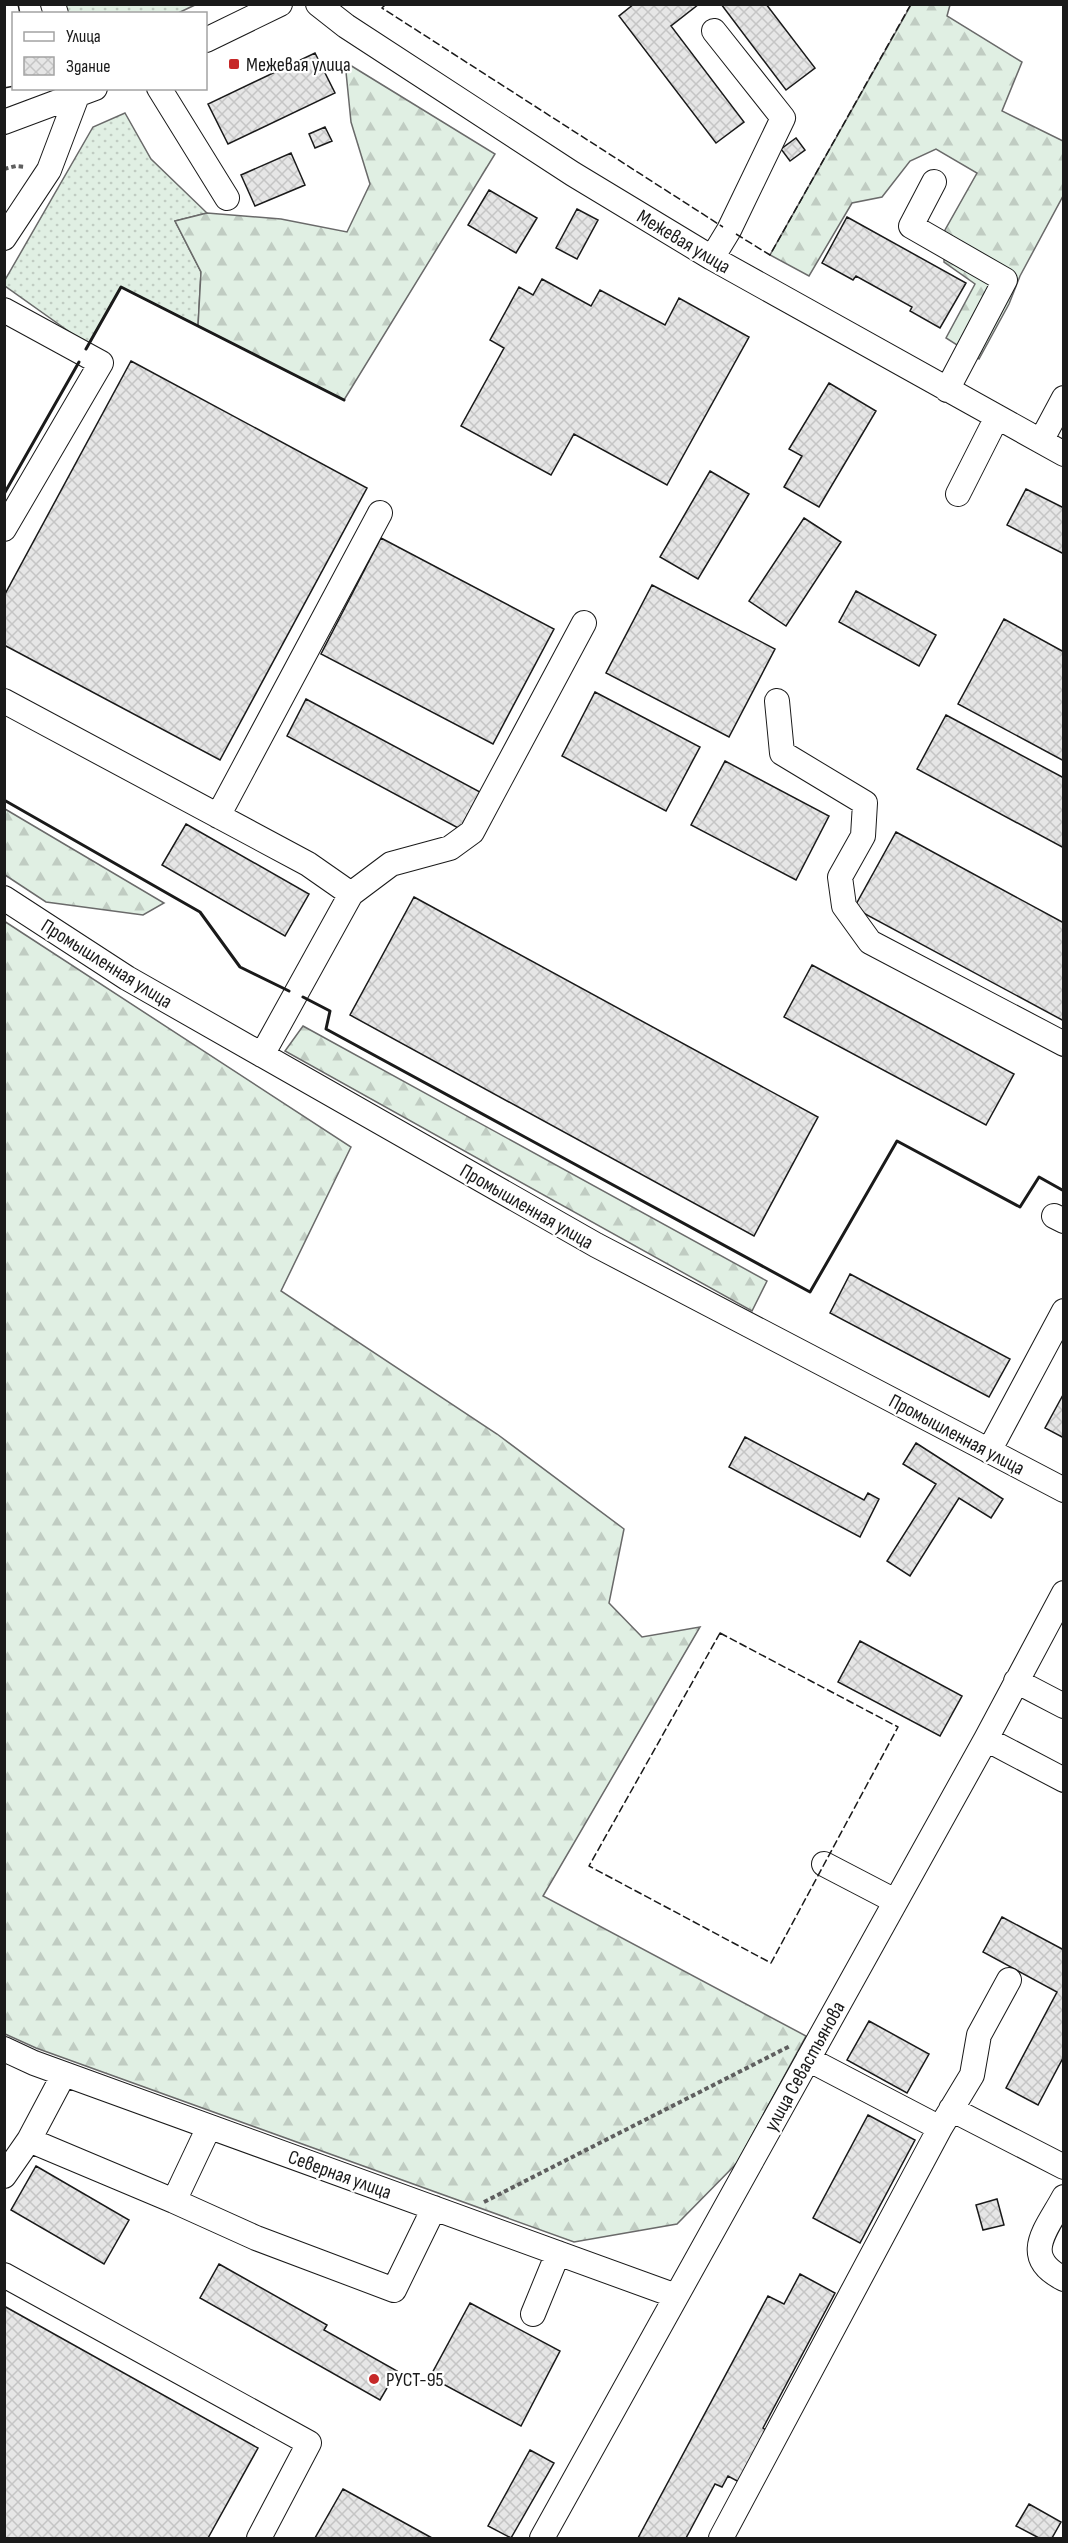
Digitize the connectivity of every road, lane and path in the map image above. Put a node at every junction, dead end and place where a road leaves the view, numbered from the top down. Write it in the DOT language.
graph roads {
  1 [pos="280,4"];
  2 [pos="318,4"];
  3 [pos="714,31"];
  4 [pos="207,40"];
  5 [pos="160,90"];
  6 [pos="82,91"];
  7 [pos="4,122"];
  8 [pos="33,167"];
  9 [pos="4,169"];
  10 [pos="934,182"];
  11 [pos="227,198"];
  12 [pos="4,238"];
  13 [pos="712,258"];
  14 [pos="4,310"];
  15 [pos="947,390"];
  16 [pos="1064,398"];
  17 [pos="997,417"];
  18 [pos="1041,441"];
  19 [pos="1064,454"];
  20 [pos="958,494"];
  21 [pos="380,513"];
  22 [pos="4,529"];
  23 [pos="584,623"];
  24 [pos="4,701"];
  25 [pos="777,701"];
  26 [pos="218,816"];
  27 [pos="351,894"];
  28 [pos="4,898"];
  29 [pos="1064,1044"];
  30 [pos="262,1055"];
  31 [pos="1064,1311"];
  32 [pos="989,1451"];
  33 [pos="1064,1490"];
  34 [pos="1064,1593"];
  35 [pos="1016,1681"];
  36 [pos="1064,1706"];
  37 [pos="986,1739"];
  38 [pos="1064,1780"];
  39 [pos="824,1864"];
  40 [pos="895,1901"];
  41 [pos="1009,1980"];
  42 [pos="4,2049"];
  43 [pos="812,2051"];
  44 [pos="64,2074"];
  45 [pos="945,2119"];
  46 [pos="209,2127"];
  47 [pos="29,2140"];
  48 [pos="1062,2161"];
  49 [pos="4,2176"];
  50 [pos="1064,2197"];
  51 [pos="174,2200"];
  52 [pos="434,2208"];
  53 [pos="456,2216"];
  54 [pos="558,2253"];
  55 [pos="4,2275"];
  56 [pos="1064,2279"];
  57 [pos="676,2296"];
  58 [pos="533,2314"];
  59 [pos="259,2538"];
  60 [pos="542,2538"];
  61 [pos="721,2538"];
  1 -- 4 [label="street"];
  2 -- 13 [label="street, Межевая улица"];
  3 -- 13 [label="street"];
  5 -- 11 [label="street"];
  6 -- 7 [label="street"];
  6 -- 12 [label="street"];
  8 -- 9 [label="path"];
  10 -- 15 [label="street"];
  13 -- 15 [label="street, Межевая улица"];
  14 -- 22 [label="street"];
  15 -- 17 [label="street, Межевая улица"];
  16 -- 18 [label="street"];
  17 -- 18 [label="street, Межевая улица"];
  17 -- 20 [label="street"];
  18 -- 19 [label="street, Межевая улица"];
  21 -- 26 [label="street"];
  23 -- 27 [label="street"];
  24 -- 26 [label="street"];
  25 -- 29 [label="street"];
  26 -- 27 [label="street"];
  27 -- 30 [label="street"];
  28 -- 30 [label="street, Промышленная улица"];
  30 -- 32 [label="street, Промышленная улица"];
  31 -- 32 [label="street"];
  32 -- 33 [label="street, Промышленная улица"];
  34 -- 35 [label="street, улица Севастьянова"];
  35 -- 36 [label="street"];
  35 -- 37 [label="street, улица Севастьянова"];
  37 -- 38 [label="street"];
  37 -- 40 [label="street, улица Севастьянова"];
  39 -- 40 [label="street"];
  40 -- 43 [label="street, улица Севастьянова"];
  41 -- 45 [label="street"];
  42 -- 44 [label="street, Северная улица"];
  43 -- 45 [label="street"];
  43 -- 53 [label="path"];
  43 -- 57 [label="street, улица Севастьянова"];
  44 -- 46 [label="street, Северная улица"];
  44 -- 47 [label="street"];
  45 -- 48 [label="street"];
  45 -- 61 [label="street"];
  46 -- 51 [label="street"];
  46 -- 52 [label="street, Северная улица"];
  47 -- 49 [label="street"];
  47 -- 51 [label="street"];
  50 -- 56 [label="street"];
  51 -- 52 [label="street"];
  52 -- 53 [label="street, Северная улица"];
  53 -- 54 [label="street, Северная улица"];
  54 -- 57 [label="street, Северная улица"];
  54 -- 58 [label="street"];
  55 -- 59 [label="street"];
  57 -- 60 [label="street, улица Севастьянова"];
}
